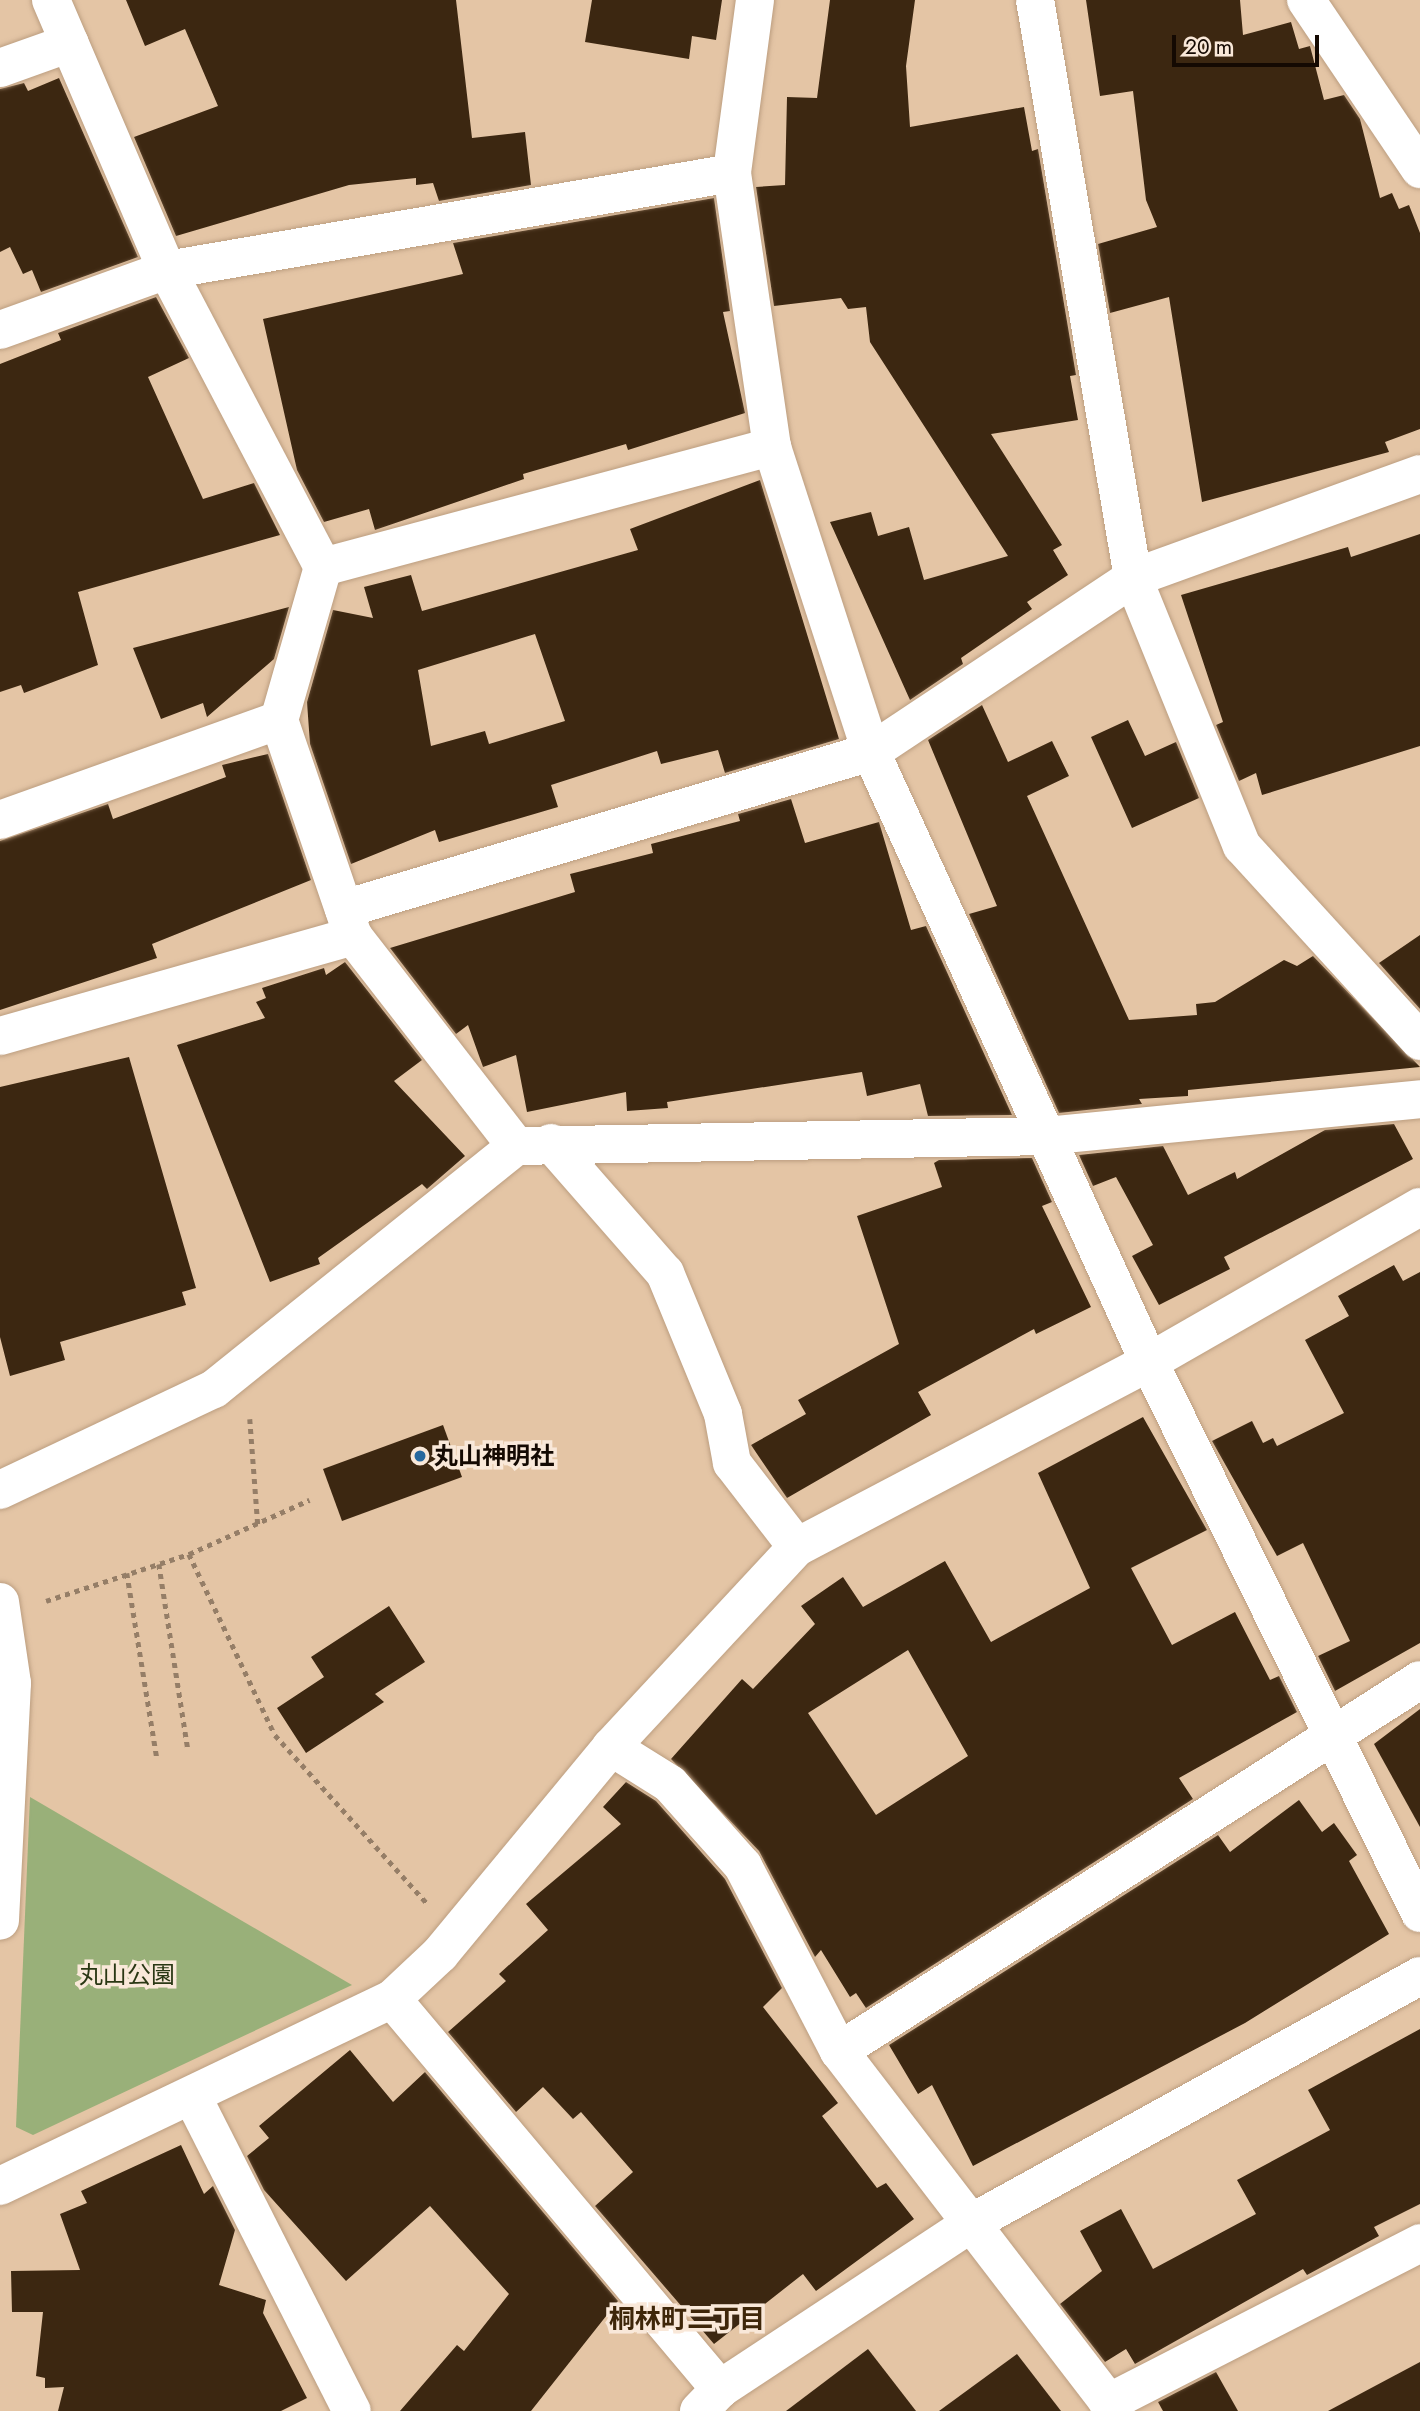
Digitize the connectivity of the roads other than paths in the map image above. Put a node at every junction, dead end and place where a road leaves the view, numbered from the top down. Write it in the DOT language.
graph roads {
  1 [pos="51,0"];
  2 [pos="755,0"];
  3 [pos="1035,0"];
  4 [pos="1306,0"];
  5 [pos="70,43"];
  6 [pos="0,68"];
  7 [pos="1420,169"];
  8 [pos="732,173"];
  9 [pos="167,270"];
  10 [pos="0,330"];
  11 [pos="772,447"];
  12 [pos="1420,474"];
  13 [pos="323,567"];
  14 [pos="1133,578"];
  15 [pos="279,720"];
  16 [pos="871,752"];
  17 [pos="0,820"];
  18 [pos="349,923"];
  19 [pos="0,1035"];
  20 [pos="1420,1041"];
  21 [pos="1420,1099"];
  22 [pos="1045,1136"];
  23 [pos="534,1145"];
  24 [pos="1420,1207"];
  25 [pos="1149,1362"];
  26 [pos="0,1490"];
  27 [pos="797,1547"];
  28 [pos="1,1609"];
  29 [pos="1420,1680"];
  30 [pos="1333,1733"];
  31 [pos="611,1747"];
  32 [pos="1420,1913"];
  33 [pos="0,1921"];
  34 [pos="1420,1976"];
  35 [pos="392,1999"];
  36 [pos="839,2051"];
  37 [pos="192,2096"];
  38 [pos="0,2186"];
  39 [pos="973,2222"];
  40 [pos="1420,2243"];
  41 [pos="710,2400"];
  42 [pos="1112,2407"];
  43 [pos="346,2410"];
  1 -- 5 [label="street"];
  2 -- 8 [label="street"];
  3 -- 14 [label="street"];
  4 -- 7 [label="street"];
  5 -- 6 [label="street"];
  5 -- 9 [label="street"];
  8 -- 9 [label="street"];
  8 -- 11 [label="street"];
  9 -- 10 [label="street"];
  9 -- 13 [label="street"];
  11 -- 13 [label="street"];
  11 -- 16 [label="street"];
  12 -- 14 [label="street"];
  13 -- 15 [label="street"];
  14 -- 16 [label="street"];
  14 -- 20 [label="street"];
  15 -- 17 [label="street"];
  15 -- 18 [label="street"];
  16 -- 18 [label="street"];
  16 -- 22 [label="street"];
  18 -- 19 [label="street"];
  18 -- 23 [label="street"];
  21 -- 22 [label="street"];
  22 -- 23 [label="street"];
  22 -- 25 [label="street"];
  23 -- 26 [label="street"];
  23 -- 27 [label="street"];
  24 -- 25 [label="street"];
  25 -- 27 [label="street"];
  25 -- 30 [label="street"];
  27 -- 31 [label="street"];
  28 -- 33 [label="street"];
  29 -- 30 [label="street"];
  30 -- 32 [label="street"];
  30 -- 36 [label="street"];
  31 -- 35 [label="street"];
  31 -- 36 [label="street"];
  34 -- 39 [label="street"];
  35 -- 37 [label="street"];
  35 -- 41 [label="street"];
  36 -- 39 [label="street"];
  37 -- 38 [label="street"];
  37 -- 43 [label="street"];
  39 -- 41 [label="street"];
  39 -- 42 [label="street"];
  40 -- 42 [label="street"];
}
